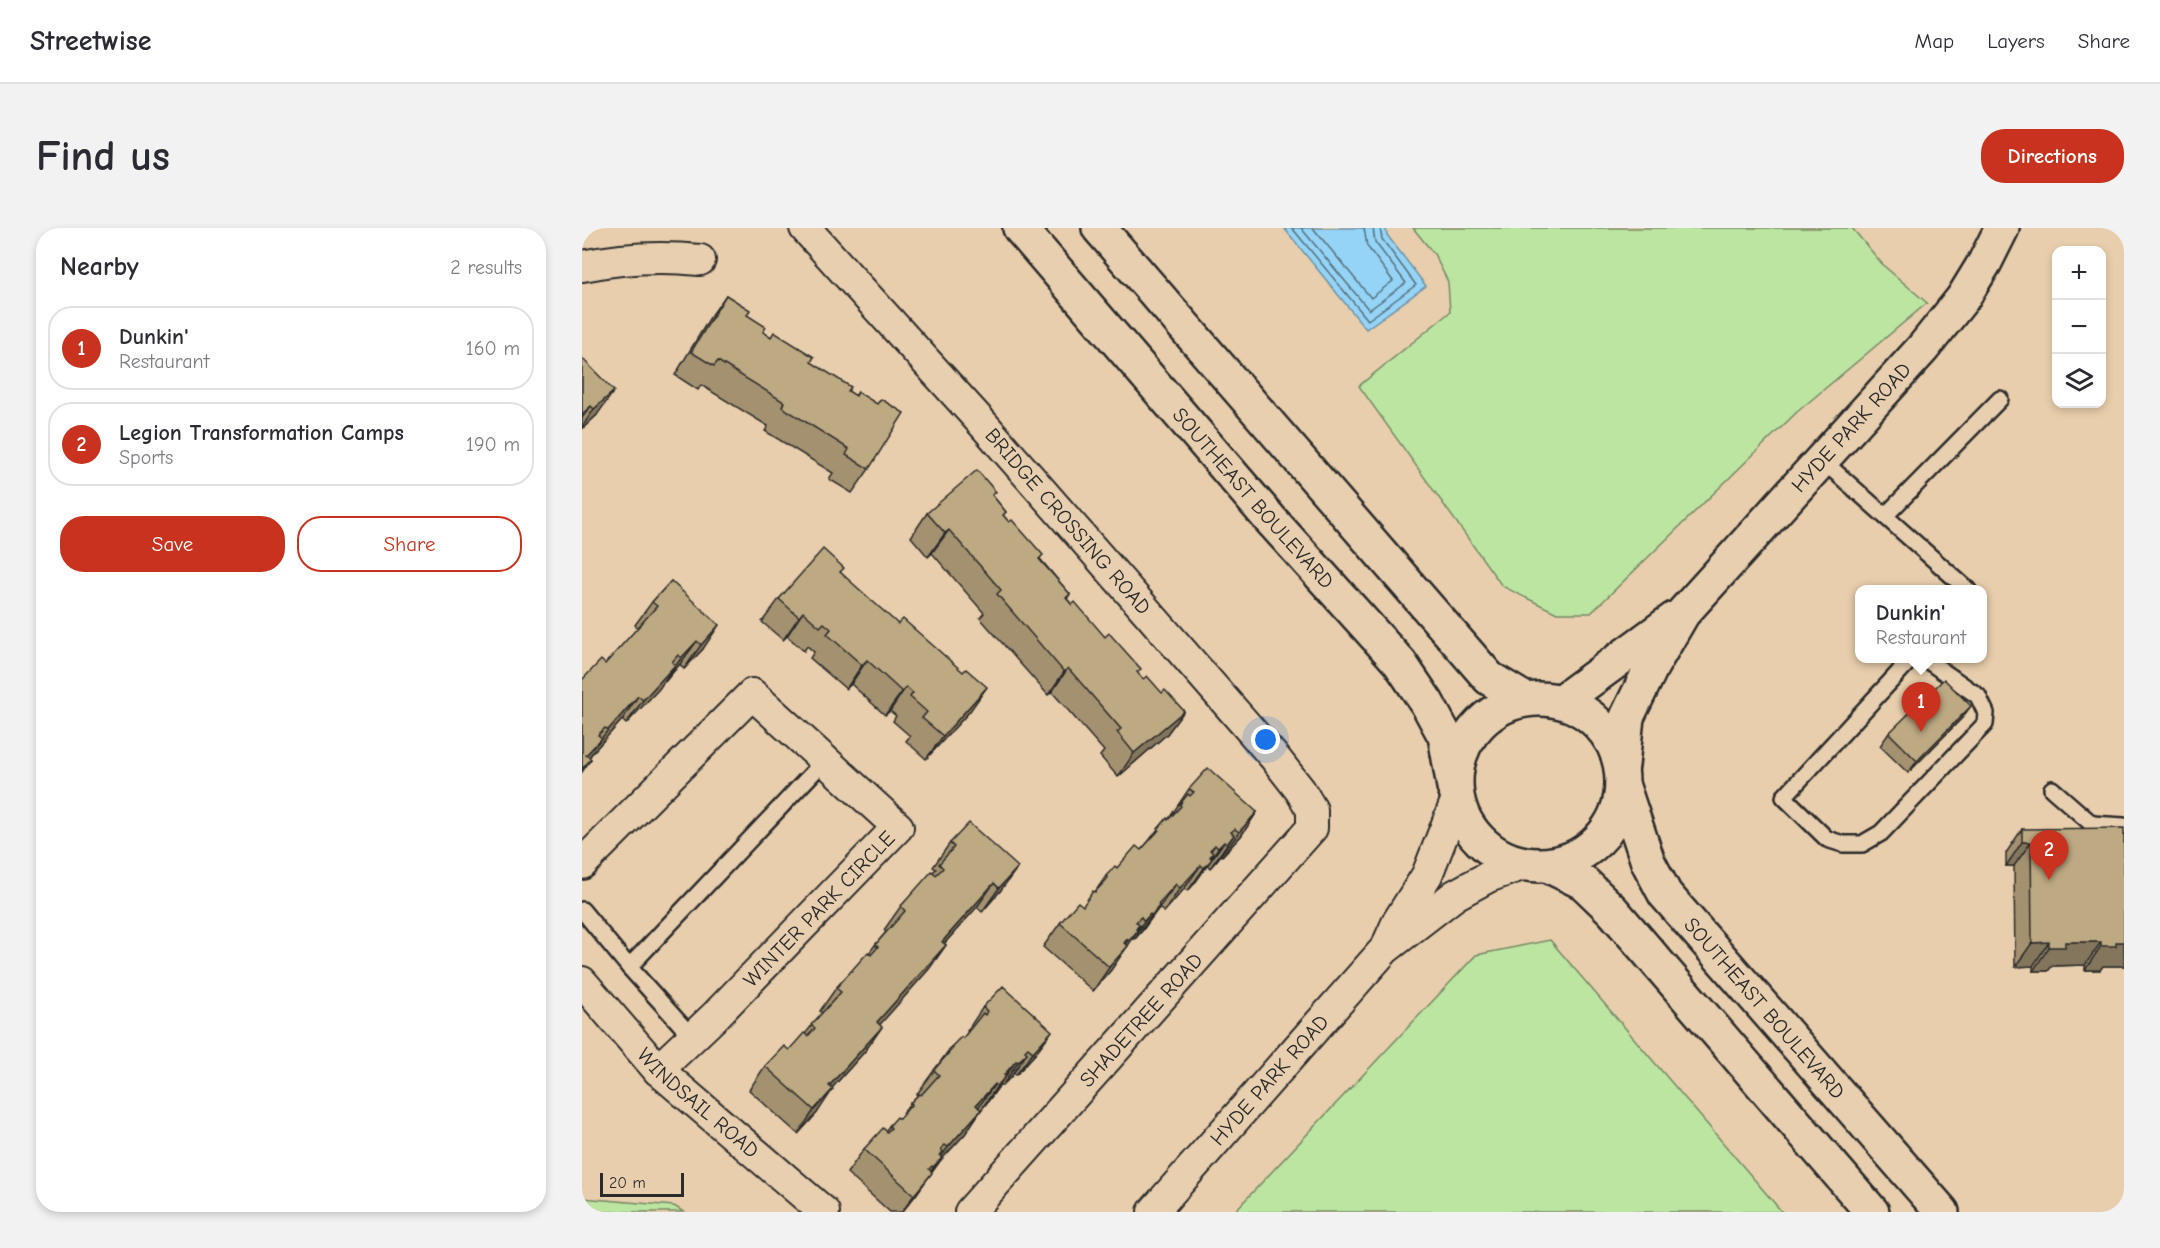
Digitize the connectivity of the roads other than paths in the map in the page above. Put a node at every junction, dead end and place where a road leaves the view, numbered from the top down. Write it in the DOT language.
graph roads {
  1 [pos="805,228"];
  2 [pos="1020,228"];
  3 [pos="1099,228"];
  4 [pos="2002,228"];
  5 [pos="700,260"];
  6 [pos="582,266"];
  7 [pos="2001,399"];
  8 [pos="1822,460"];
  9 [pos="1885,516"];
  10 [pos="1962,585"];
  11 [pos="1683,613"];
  12 [pos="1907,663"];
  13 [pos="1931,663"];
  14 [pos="1524,699"];
  15 [pos="1562,701"];
  16 [pos="825,760"];
  17 [pos="1622,775"];
  18 [pos="2052,789"];
  19 [pos="1455,794"];
  20 [pos="2124,826"];
  21 [pos="1312,828"];
  22 [pos="582,864"];
  23 [pos="1535,866"];
  24 [pos="582,910"];
  25 [pos="1385,949"];
  26 [pos="629,967"];
  27 [pos="582,982"];
  28 [pos="692,1037"];
  29 [pos="658,1070"];
  30 [pos="824,1212"];
  31 [pos="970,1212"];
  32 [pos="1153,1212"];
  33 [pos="1872,1212"];
  34 [pos="1942,1212"];
  1 -- 21 [label="street, BRIDGE CROSSING ROAD"];
  2 -- 19 [label="main road, SOUTHEAST BOULEVARD"];
  3 -- 14 [label="main road"];
  4 -- 8 [label="main road, HYDE PARK ROAD"];
  5 -- 6 [label="street"];
  7 -- 9 [label="lane"];
  8 -- 9 [label="lane"];
  8 -- 11 [label="main road, HYDE PARK ROAD"];
  9 -- 10 [label="lane"];
  11 -- 15 [label="main road, HYDE PARK ROAD"];
  11 -- 17 [label="main road, HYDE PARK ROAD"];
  12 -- 13 [label="lane"];
  14 -- 15 [label="main road"];
  14 -- 19 [label="main road"];
  15 -- 17 [label="main road"];
  16 -- 22 [label="street, WINTER PARK CIRCLE"];
  16 -- 26 [label="lane"];
  16 -- 28 [label="street, WINTER PARK CIRCLE"];
  17 -- 23 [label="main road"];
  17 -- 34 [label="main road, SOUTHEAST BOULEVARD"];
  18 -- 20 [label="lane"];
  19 -- 23 [label="main road"];
  19 -- 25 [label="street, HYDE PARK ROAD"];
  21 -- 31 [label="street, SHADETREE ROAD"];
  23 -- 25 [label="street, HYDE PARK ROAD"];
  23 -- 33 [label="main road"];
  24 -- 26 [label="lane"];
  25 -- 32 [label="street, HYDE PARK ROAD"];
  26 -- 28 [label="lane"];
  27 -- 29 [label="street, WINDSAIL ROAD"];
  28 -- 29 [label="street, WINTER PARK CIRCLE"];
  29 -- 30 [label="street, WINDSAIL ROAD"];
}
